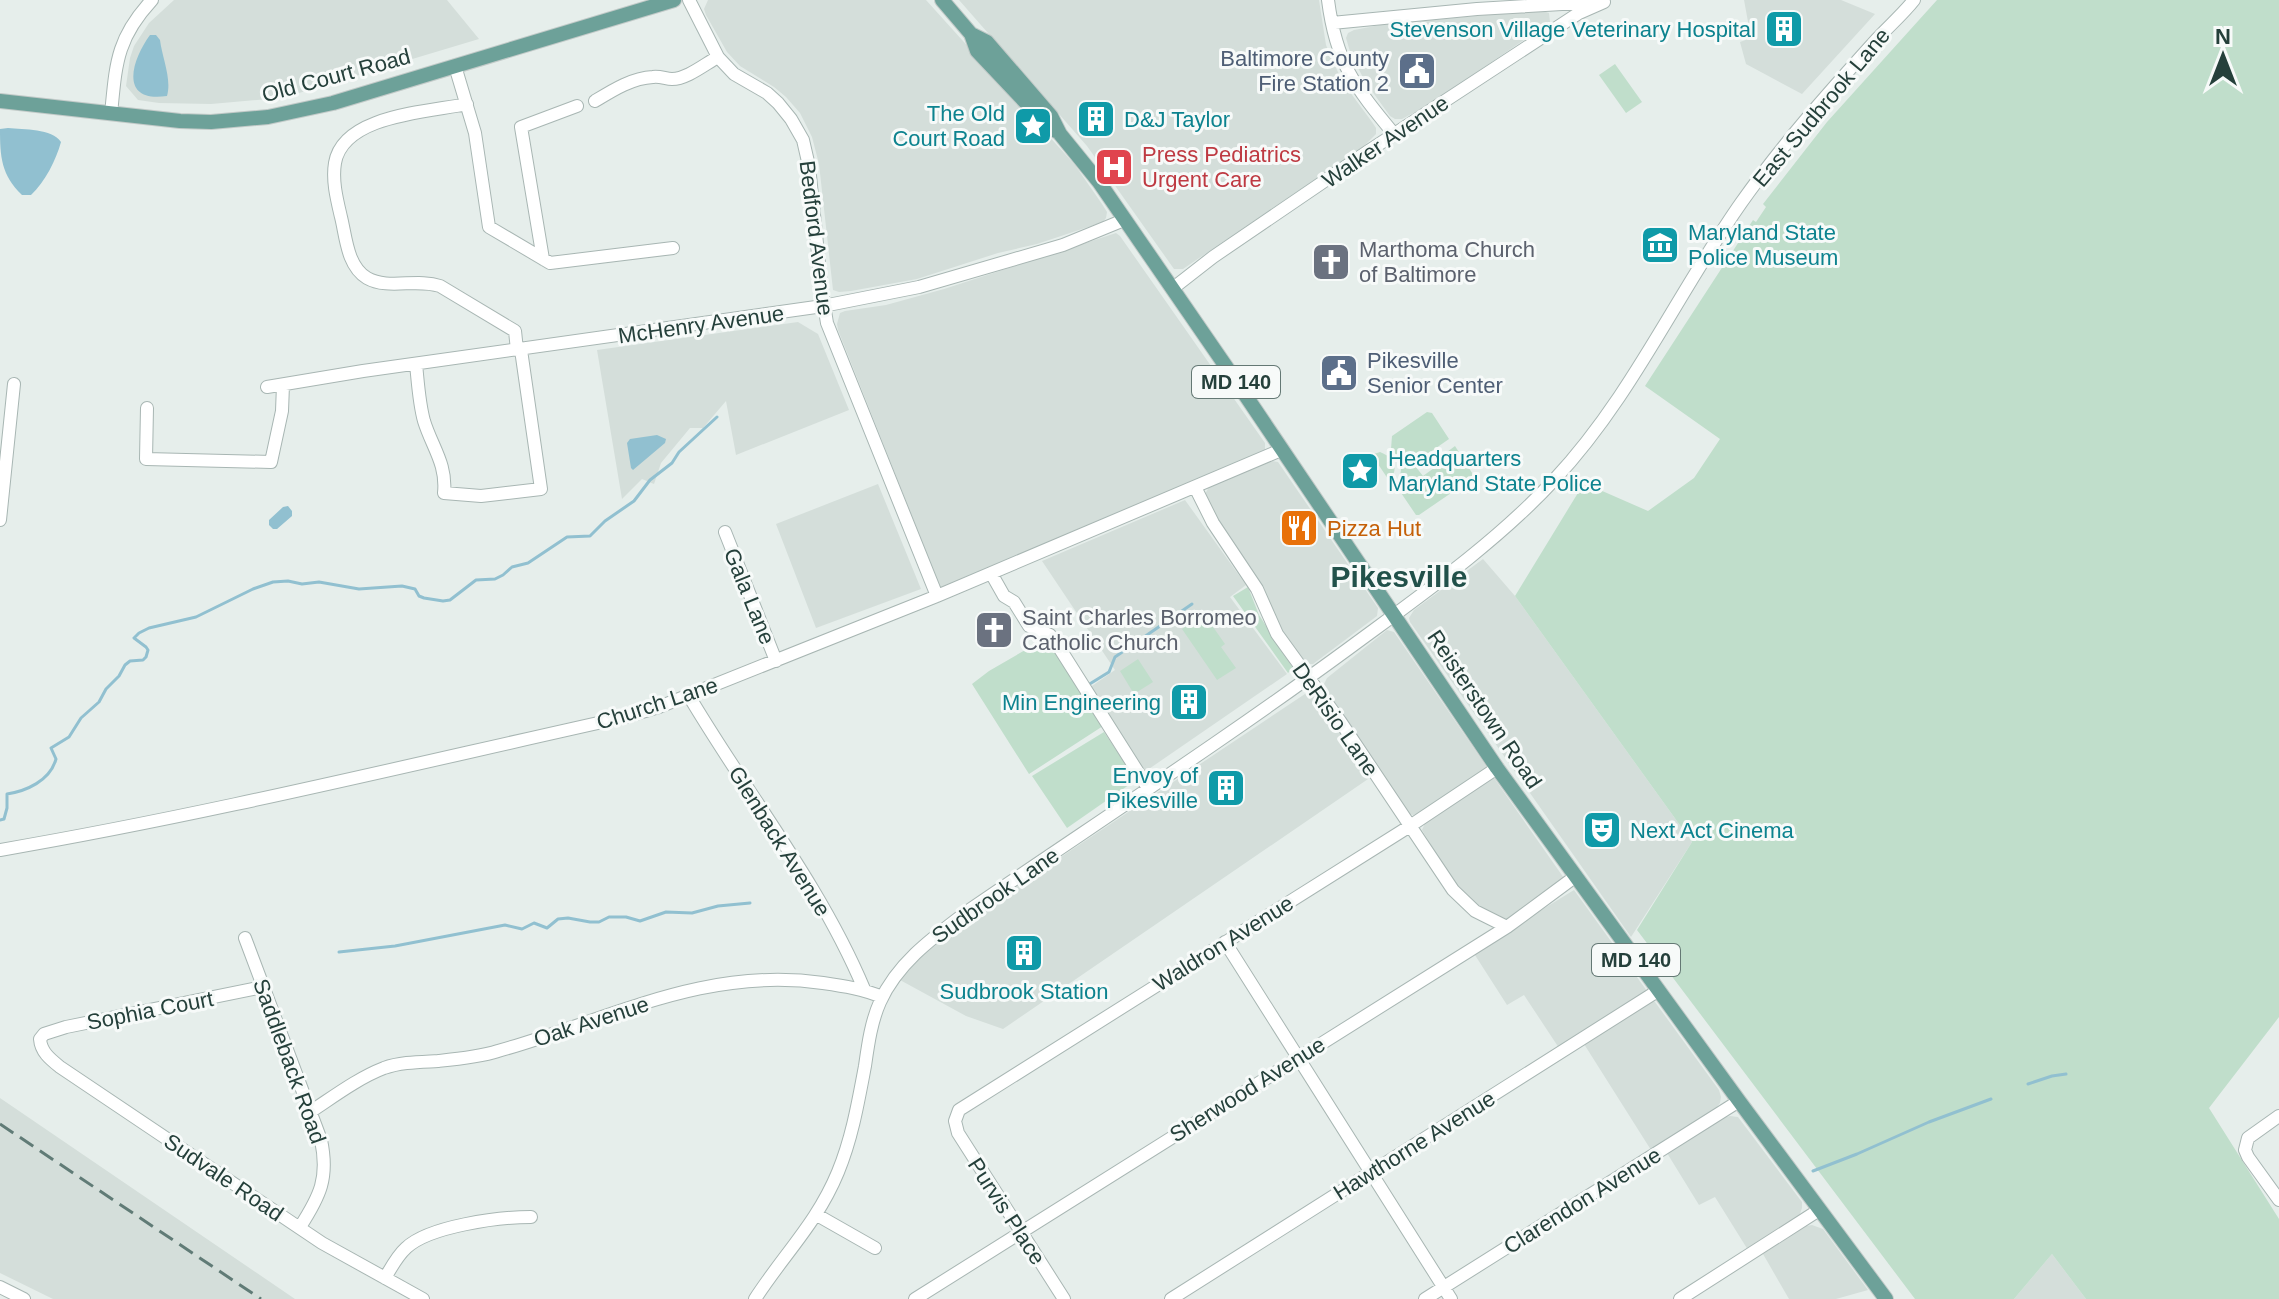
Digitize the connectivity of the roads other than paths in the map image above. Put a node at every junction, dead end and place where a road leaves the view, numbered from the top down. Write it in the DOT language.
graph roads {
  1 [pos="152,0"];
  2 [pos="674,0"];
  3 [pos="689,0"];
  4 [pos="942,0"];
  5 [pos="1328,0"];
  6 [pos="1914,0"];
  7 [pos="1607,1"];
  8 [pos="1332,23"];
  9 [pos="718,57"];
  10 [pos="455,66"];
  11 [pos="0,101"];
  12 [pos="595,101"];
  13 [pos="467,104"];
  14 [pos="577,106"];
  15 [pos="111,114"];
  16 [pos="1394,134"];
  17 [pos="1124,220"];
  18 [pos="673,248"];
  19 [pos="543,259"];
  20 [pos="1172,289"];
  21 [pos="823,306"];
  22 [pos="519,350"];
  23 [pos="416,364"];
  24 [pos="14,384"];
  25 [pos="283,385"];
  26 [pos="267,387"];
  27 [pos="147,408"];
  28 [pos="1281,450"];
  29 [pos="4,453"];
  30 [pos="1195,487"];
  31 [pos="0,520"];
  32 [pos="725,532"];
  33 [pos="991,573"];
  34 [pos="937,596"];
  35 [pos="1394,615"];
  36 [pos="776,661"];
  37 [pos="1308,678"];
  38 [pos="689,696"];
  39 [pos="1497,768"];
  40 [pos="1148,788"];
  41 [pos="1410,826"];
  42 [pos="0,850"];
  43 [pos="1576,876"];
  44 [pos="1507,927"];
  45 [pos="245,938"];
  46 [pos="1225,942"];
  47 [pos="263,987"];
  48 [pos="864,989"];
  49 [pos="1659,990"];
  50 [pos="882,997"];
  51 [pos="40,1039"];
  52 [pos="1297,1057"];
  53 [pos="1739,1101"];
  54 [pos="310,1112"];
  55 [pos="2279,1116"];
  56 [pos="955,1121"];
  57 [pos="1370,1173"];
  58 [pos="2279,1200"];
  59 [pos="1819,1210"];
  60 [pos="817,1215"];
  61 [pos="531,1217"];
  62 [pos="300,1227"];
  63 [pos="1021,1232"];
  64 [pos="875,1248"];
  65 [pos="385,1278"];
  66 [pos="0,1287"];
  67 [pos="1444,1287"];
  68 [pos="24,1299"];
  69 [pos="423,1299"];
  70 [pos="755,1299"];
  71 [pos="915,1299"];
  72 [pos="1064,1299"];
  73 [pos="1171,1299"];
  74 [pos="1425,1299"];
  75 [pos="1451,1299"];
  76 [pos="1680,1299"];
  77 [pos="1886,1299"];
  1 -- 15 [label="street"];
  2 -- 10 [label="main road, Old Court Road"];
  3 -- 9 [label="street, Bedford Avenue"];
  4 -- 17 [label="main road, Reisterstown Road / MD 140"];
  5 -- 8 [label="street"];
  6 -- 35 [label="street, East Sudbrook Lane"];
  7 -- 8 [label="street"];
  7 -- 16 [label="street, Walker Avenue"];
  8 -- 16 [label="street"];
  9 -- 12 [label="street"];
  9 -- 21 [label="street, Bedford Avenue"];
  10 -- 13 [label="street"];
  10 -- 15 [label="main road, Old Court Road"];
  11 -- 15 [label="main road, Old Court Road"];
  13 -- 19 [label="street"];
  13 -- 22 [label="street"];
  14 -- 19 [label="street"];
  16 -- 20 [label="street, Walker Avenue"];
  17 -- 20 [label="main road, Reisterstown Road / MD 140"];
  17 -- 21 [label="street, McHenry Avenue"];
  18 -- 19 [label="street"];
  20 -- 28 [label="main road, Reisterstown Road / MD 140"];
  21 -- 22 [label="street, McHenry Avenue"];
  21 -- 34 [label="street, Bedford Avenue"];
  22 -- 23 [label="street, McHenry Avenue"];
  22 -- 23 [label="street"];
  23 -- 25 [label="street, McHenry Avenue"];
  24 -- 29 [label="street"];
  25 -- 26 [label="street, McHenry Avenue"];
  25 -- 27 [label="street"];
  28 -- 30 [label="street, Church Lane"];
  28 -- 35 [label="main road, Reisterstown Road / MD 140"];
  29 -- 31 [label="street"];
  30 -- 33 [label="street, Church Lane"];
  30 -- 37 [label="street, DeRisio Lane"];
  32 -- 36 [label="street, Gala Lane"];
  33 -- 34 [label="street, Church Lane"];
  33 -- 40 [label="street"];
  34 -- 36 [label="street, Church Lane"];
  35 -- 37 [label="street, Sudbrook Lane"];
  35 -- 39 [label="main road, Reisterstown Road / MD 140"];
  36 -- 38 [label="street, Church Lane"];
  37 -- 40 [label="street, Sudbrook Lane"];
  37 -- 41 [label="street, DeRisio Lane"];
  38 -- 42 [label="street, Church Lane"];
  38 -- 48 [label="street, Glenback Avenue"];
  39 -- 41 [label="street, Waldron Avenue"];
  39 -- 43 [label="main road, Reisterstown Road / MD 140"];
  40 -- 50 [label="street, Sudbrook Lane"];
  41 -- 44 [label="street, DeRisio Lane"];
  41 -- 46 [label="street, Waldron Avenue"];
  43 -- 44 [label="street, Sherwood Avenue"];
  43 -- 49 [label="main road, Reisterstown Road / MD 140"];
  44 -- 52 [label="street, Sherwood Avenue"];
  45 -- 47 [label="street, Saddleback Road"];
  46 -- 52 [label="street"];
  46 -- 56 [label="street, Waldron Avenue"];
  47 -- 51 [label="street, Sophia Court"];
  47 -- 54 [label="street, Saddleback Road"];
  48 -- 50 [label="street, Oak Avenue"];
  48 -- 54 [label="street, Oak Avenue"];
  49 -- 53 [label="main road, Reisterstown Road / MD 140"];
  49 -- 57 [label="street, Hawthorne Avenue"];
  50 -- 60 [label="street, Sudbrook Lane"];
  51 -- 62 [label="street, Sudvale Road"];
  52 -- 57 [label="street"];
  52 -- 63 [label="street, Sherwood Avenue"];
  53 -- 59 [label="main road, Reisterstown Road / MD 140"];
  53 -- 67 [label="street, Clarendon Avenue"];
  54 -- 62 [label="street, Saddleback Road"];
  55 -- 58 [label="street"];
  56 -- 63 [label="street, Purvis Place"];
  57 -- 67 [label="street"];
  57 -- 73 [label="street, Hawthorne Avenue"];
  59 -- 76 [label="street"];
  59 -- 77 [label="main road, Reisterstown Road / MD 140"];
  60 -- 64 [label="street"];
  60 -- 70 [label="street, Sudbrook Lane"];
  61 -- 65 [label="street"];
  62 -- 65 [label="street, Sudvale Road"];
  63 -- 71 [label="street, Sherwood Avenue"];
  63 -- 72 [label="street, Purvis Place"];
  65 -- 69 [label="street, Sudvale Road"];
  66 -- 68 [label="street"];
  67 -- 74 [label="street, Clarendon Avenue"];
  67 -- 75 [label="street"];
}
